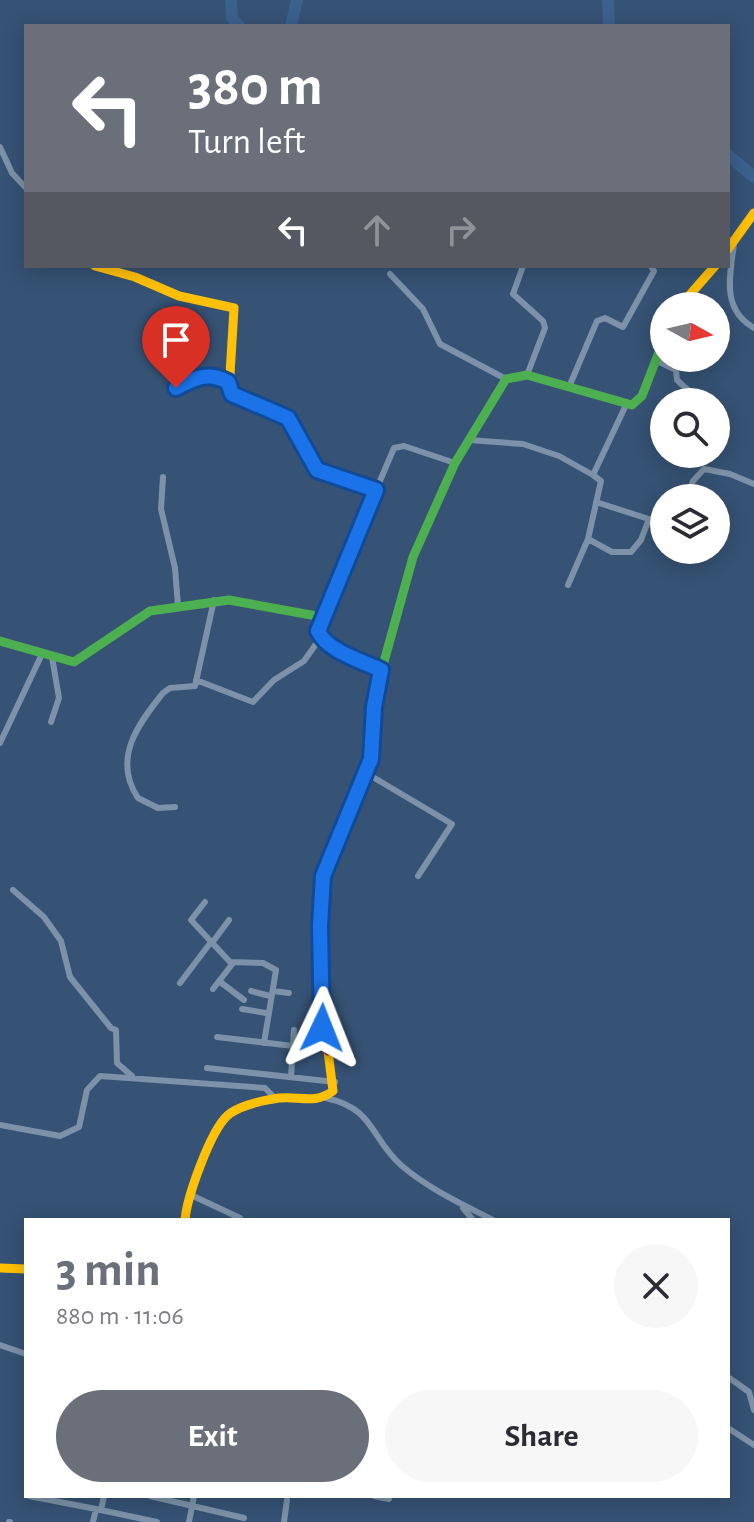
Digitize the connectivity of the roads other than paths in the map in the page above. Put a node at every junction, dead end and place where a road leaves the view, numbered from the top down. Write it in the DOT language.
graph roads {
  1 [pos="0,147"];
  2 [pos="24,186"];
  3 [pos="753,214"];
  4 [pos="731,245"];
  5 [pos="102,268"];
  6 [pos="522,268"];
  7 [pos="651,268"];
  8 [pos="713,268"];
  9 [pos="730,268"];
  10 [pos="390,274"];
  11 [pos="692,292"];
  12 [pos="754,328"];
  13 [pos="651,372"];
  14 [pos="527,375"];
  15 [pos="506,379"];
  16 [pos="228,382"];
  17 [pos="569,387"];
  18 [pos="176,388"];
  19 [pos="626,405"];
  20 [pos="469,440"];
  21 [pos="455,463"];
  22 [pos="593,475"];
  23 [pos="163,477"];
  24 [pos="692,484"];
  25 [pos="754,484"];
  26 [pos="376,490"];
  27 [pos="596,502"];
  28 [pos="649,519"];
  29 [pos="588,539"];
  30 [pos="568,585"];
  31 [pos="214,600"];
  32 [pos="178,606"];
  33 [pos="322,617"];
  34 [pos="321,637"];
  35 [pos="0,641"];
  36 [pos="47,655"];
  37 [pos="381,670"];
  38 [pos="196,680"];
  39 [pos="51,722"];
  40 [pos="0,743"];
  41 [pos="366,773"];
  42 [pos="175,807"];
  43 [pos="418,876"];
  44 [pos="13,890"];
  45 [pos="205,902"];
  46 [pos="229,920"];
  47 [pos="212,942"];
  48 [pos="233,963"];
  49 [pos="219,981"];
  50 [pos="180,983"];
  51 [pos="213,989"];
  52 [pos="251,991"];
  53 [pos="272,993"];
  54 [pos="289,993"];
  55 [pos="244,1000"];
  56 [pos="242,1009"];
  57 [pos="266,1013"];
  58 [pos="294,1030"];
  59 [pos="217,1037"];
  60 [pos="264,1043"];
  61 [pos="293,1046"];
  62 [pos="207,1068"];
  63 [pos="132,1076"];
  64 [pos="291,1077"];
  65 [pos="335,1082"];
  66 [pos="275,1098"];
  67 [pos="326,1098"];
  68 [pos="0,1125"];
  69 [pos="191,1195"];
  70 [pos="461,1206"];
  71 [pos="185,1218"];
  72 [pos="240,1218"];
  73 [pos="471,1218"];
  74 [pos="488,1218"];
  75 [pos="0,1268"];
  76 [pos="24,1269"];
  77 [pos="0,1345"];
  78 [pos="24,1353"];
  79 [pos="730,1378"];
  80 [pos="754,1410"];
  81 [pos="730,1429"];
  82 [pos="754,1432"];
  83 [pos="751,1442"];
  84 [pos="40,1498"];
  85 [pos="103,1498"];
  86 [pos="168,1498"];
  87 [pos="194,1498"];
  88 [pos="384,1498"];
  89 [pos="389,1499"];
  90 [pos="287,1500"];
  91 [pos="192,1508"];
  92 [pos="98,1510"];
  93 [pos="244,1518"];
  94 [pos="93,1522"];
  95 [pos="157,1522"];
  96 [pos="189,1522"];
  97 [pos="284,1522"];
  1 -- 2 [label="street"];
  3 -- 4 [label="street"];
  5 -- 16 [label="street"];
  6 -- 14 [label="street"];
  7 -- 17 [label="street"];
  8 -- 11 [label="street"];
  9 -- 12 [label="street"];
  10 -- 15 [label="street"];
  13 -- 19 [label="street"];
  14 -- 15 [label="street"];
  14 -- 17 [label="street"];
  15 -- 20 [label="street"];
  16 -- 18 [label="street"];
  16 -- 26 [label="street"];
  17 -- 19 [label="street"];
  19 -- 22 [label="street"];
  20 -- 21 [label="street"];
  20 -- 22 [label="street"];
  21 -- 26 [label="street"];
  21 -- 37 [label="street"];
  22 -- 27 [label="street"];
  23 -- 32 [label="street"];
  24 -- 25 [label="street"];
  26 -- 33 [label="street"];
  27 -- 28 [label="street"];
  27 -- 29 [label="street"];
  28 -- 29 [label="street"];
  29 -- 30 [label="street"];
  31 -- 32 [label="street"];
  31 -- 33 [label="street"];
  31 -- 38 [label="street"];
  32 -- 36 [label="street"];
  33 -- 34 [label="street"];
  34 -- 37 [label="street"];
  34 -- 38 [label="street"];
  35 -- 36 [label="street"];
  36 -- 39 [label="street"];
  36 -- 40 [label="street"];
  37 -- 41 [label="street"];
  38 -- 42 [label="street"];
  41 -- 43 [label="street"];
  41 -- 65 [label="street"];
  44 -- 63 [label="street"];
  45 -- 47 [label="street"];
  46 -- 47 [label="street"];
  47 -- 48 [label="street"];
  47 -- 50 [label="street"];
  48 -- 49 [label="street"];
  48 -- 53 [label="street"];
  49 -- 51 [label="street"];
  49 -- 55 [label="street"];
  52 -- 53 [label="street"];
  53 -- 54 [label="street"];
  53 -- 57 [label="street"];
  56 -- 57 [label="street"];
  57 -- 60 [label="street"];
  58 -- 61 [label="street"];
  59 -- 60 [label="street"];
  60 -- 61 [label="street"];
  61 -- 64 [label="street"];
  62 -- 64 [label="street"];
  63 -- 66 [label="street"];
  63 -- 68 [label="street"];
  64 -- 65 [label="street"];
  65 -- 67 [label="street"];
  66 -- 67 [label="street"];
  66 -- 69 [label="street"];
  67 -- 70 [label="street"];
  69 -- 71 [label="street"];
  69 -- 72 [label="street"];
  70 -- 73 [label="street"];
  70 -- 74 [label="street"];
  75 -- 76 [label="street"];
  77 -- 78 [label="street"];
  79 -- 80 [label="street"];
  81 -- 83 [label="street"];
  82 -- 83 [label="street"];
  84 -- 92 [label="street"];
  85 -- 92 [label="street"];
  86 -- 91 [label="street"];
  87 -- 91 [label="street"];
  88 -- 89 [label="street"];
  90 -- 97 [label="street"];
  91 -- 93 [label="street"];
  91 -- 96 [label="street"];
  92 -- 94 [label="street"];
  92 -- 95 [label="street"];
}
